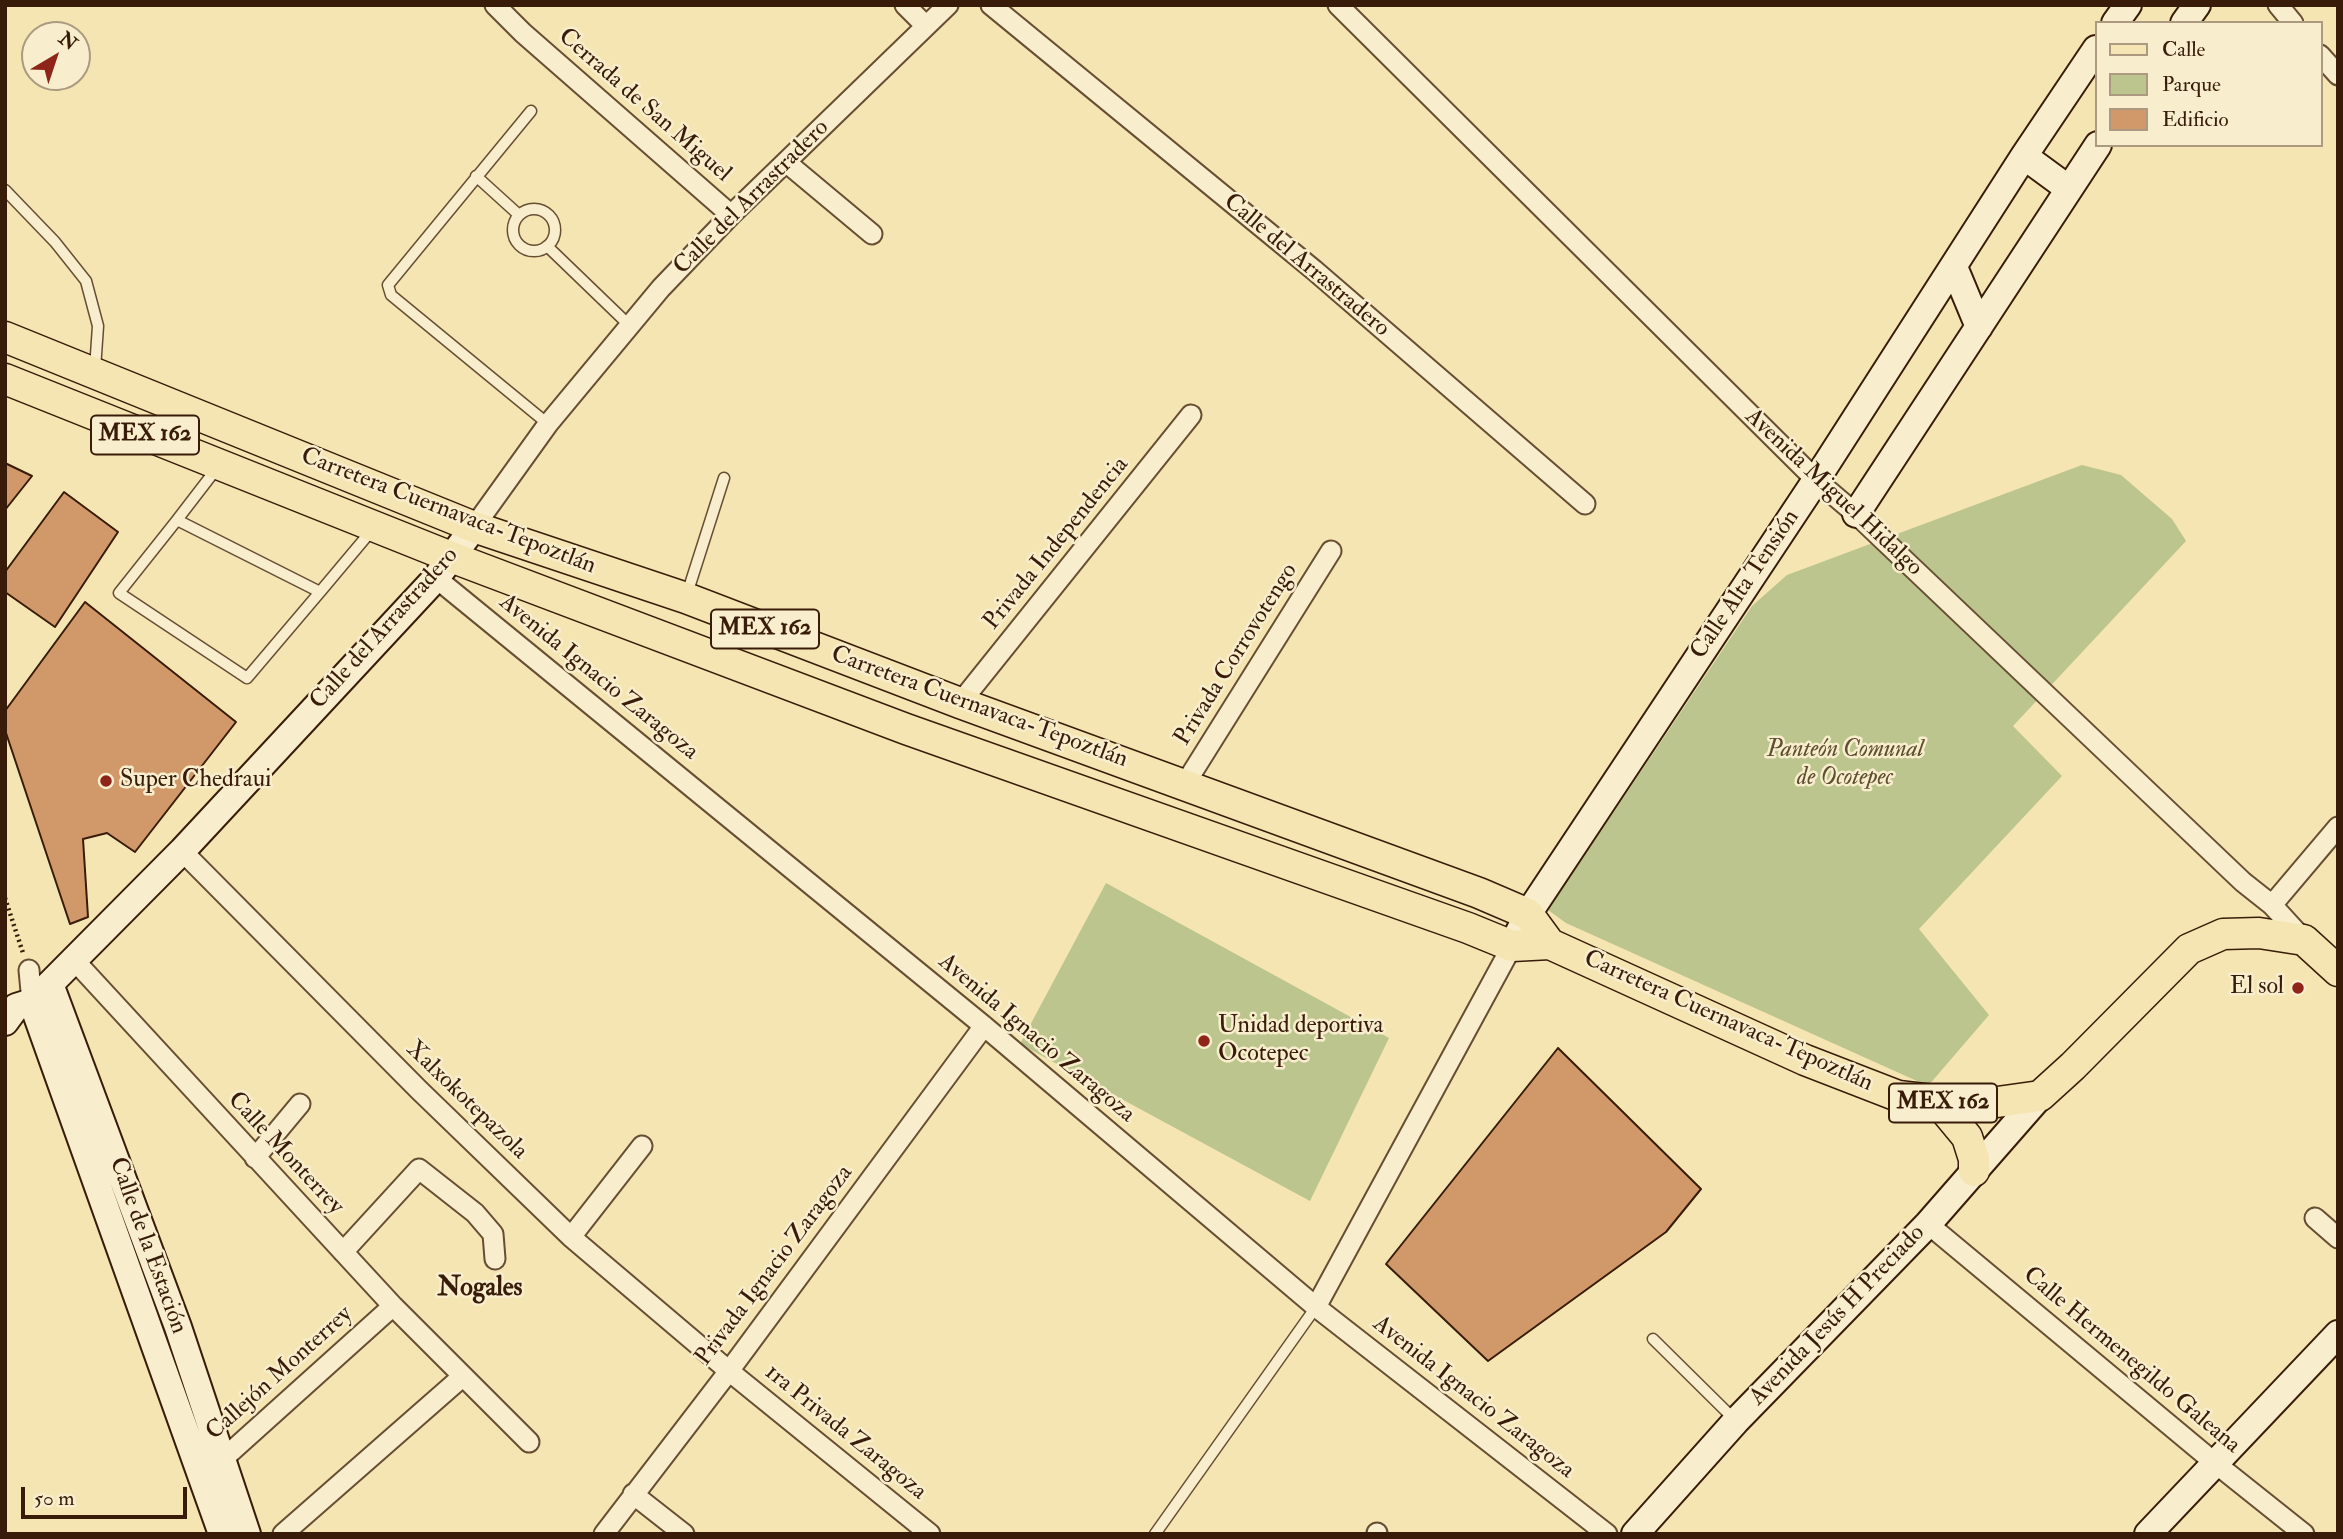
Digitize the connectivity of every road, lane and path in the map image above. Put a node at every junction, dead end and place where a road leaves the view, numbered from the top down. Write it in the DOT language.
graph roads {
  1 [pos="495,5"];
  2 [pos="905,5"];
  3 [pos="948,5"];
  4 [pos="991,5"];
  5 [pos="1338,5"];
  6 [pos="2128,5"];
  7 [pos="2197,5"];
  8 [pos="2278,5"];
  9 [pos="2116,21"];
  10 [pos="2185,21"];
  11 [pos="2291,21"];
  12 [pos="926,26"];
  13 [pos="2094,53"];
  14 [pos="2322,57"];
  15 [pos="2338,75"];
  16 [pos="531,111"];
  17 [pos="2097,147"];
  18 [pos="2024,156"];
  19 [pos="787,163"];
  20 [pos="476,176"];
  21 [pos="2069,189"];
  22 [pos="5,191"];
  23 [pos="519,215"];
  24 [pos="731,215"];
  25 [pos="872,234"];
  26 [pos="547,246"];
  27 [pos="1954,267"];
  28 [pos="630,326"];
  29 [pos="1979,327"];
  30 [pos="5,337"];
  31 [pos="95,373"];
  32 [pos="5,379"];
  33 [pos="1191,415"];
  34 [pos="548,424"];
  35 [pos="220,464"];
  36 [pos="724,478"];
  37 [pos="1816,480"];
  38 [pos="1585,504"];
  39 [pos="1856,514"];
  40 [pos="177,520"];
  41 [pos="375,526"];
  42 [pos="474,527"];
  43 [pos="1331,551"];
  44 [pos="444,567"];
  45 [pos="320,592"];
  46 [pos="685,598"];
  47 [pos="960,703"];
  48 [pos="1185,784"];
  49 [pos="2338,827"];
  50 [pos="182,851"];
  51 [pos="5,898"];
  52 [pos="2272,905"];
  53 [pos="1528,914"];
  54 [pos="2304,940"];
  55 [pos="1550,944"];
  56 [pos="1511,946"];
  57 [pos="75,961"];
  58 [pos="2338,971"];
  59 [pos="37,985"];
  60 [pos="5,1022"];
  61 [pos="984,1026"];
  62 [pos="2040,1096"];
  63 [pos="1938,1102"];
  64 [pos="300,1104"];
  65 [pos="642,1146"];
  66 [pos="255,1158"];
  67 [pos="1974,1171"];
  68 [pos="2315,1218"];
  69 [pos="1928,1224"];
  70 [pos="571,1237"];
  71 [pos="2338,1238"];
  72 [pos="343,1252"];
  73 [pos="495,1259"];
  74 [pos="393,1306"];
  75 [pos="1316,1307"];
  76 [pos="2338,1334"];
  77 [pos="1653,1339"];
  78 [pos="729,1371"];
  79 [pos="463,1377"];
  80 [pos="1736,1421"];
  81 [pos="529,1441"];
  82 [pos="222,1460"];
  83 [pos="2215,1463"];
  84 [pos="202,1480"];
  85 [pos="633,1494"];
  86 [pos="222,1534"];
  87 [pos="247,1534"];
  88 [pos="283,1534"];
  89 [pos="604,1534"];
  90 [pos="684,1534"];
  91 [pos="930,1534"];
  92 [pos="1155,1534"];
  93 [pos="1607,1534"];
  94 [pos="1634,1534"];
  95 [pos="2148,1534"];
  96 [pos="2304,1534"];
  1 -- 24 [label="street, Cerrada de San Miguel"];
  2 -- 12 [label="street"];
  3 -- 12 [label="street, Calle del Arrastradero"];
  4 -- 38 [label="street, Calle del Arrastradero"];
  5 -- 37 [label="street, Avenida Miguel Hidalgo"];
  6 -- 9 [label="street"];
  7 -- 10 [label="street"];
  8 -- 11 [label="street"];
  12 -- 19 [label="street, Calle del Arrastradero"];
  13 -- 18 [label="street, Calle Alta Tensión"];
  14 -- 15 [label="street"];
  16 -- 20 [label="lane"];
  17 -- 21 [label="street"];
  18 -- 21 [label="street"];
  18 -- 27 [label="street, Calle Alta Tensión"];
  19 -- 24 [label="street, Calle del Arrastradero"];
  19 -- 25 [label="street"];
  20 -- 23 [label="lane"];
  20 -- 34 [label="lane"];
  21 -- 29 [label="street"];
  22 -- 31 [label="lane"];
  23 -- 26 [label="lane"];
  23 -- 26 [label="lane"];
  24 -- 28 [label="street, Calle del Arrastradero"];
  26 -- 28 [label="lane"];
  27 -- 29 [label="street"];
  27 -- 37 [label="street, Calle Alta Tensión"];
  28 -- 34 [label="street, Calle del Arrastradero"];
  29 -- 39 [label="street"];
  30 -- 31 [label="main road, Carretera Cuernavaca-Tepoztlán / MEX 162"];
  31 -- 42 [label="main road, Carretera Cuernavaca-Tepoztlán / MEX 162"];
  32 -- 35 [label="main road, Carretera Cuernavaca-Tepoztlán / MEX 162"];
  33 -- 47 [label="street, Privada Independencia"];
  34 -- 42 [label="street, Calle del Arrastradero"];
  35 -- 40 [label="lane"];
  35 -- 41 [label="main road, Carretera Cuernavaca-Tepoztlán / MEX 162"];
  36 -- 46 [label="lane"];
  37 -- 39 [label="street, Avenida Miguel Hidalgo"];
  37 -- 53 [label="street, Calle Alta Tensión"];
  39 -- 52 [label="street, Avenida Miguel Hidalgo"];
  40 -- 45 [label="lane"];
  40 -- 45 [label="lane"];
  41 -- 44 [label="main road, Carretera Cuernavaca-Tepoztlán / MEX 162"];
  41 -- 45 [label="lane"];
  42 -- 44 [label="street, Calle del Arrastradero"];
  42 -- 46 [label="main road, Carretera Cuernavaca-Tepoztlán / MEX 162"];
  43 -- 48 [label="street, Privada Corrovotengo"];
  44 -- 50 [label="street, Calle del Arrastradero"];
  44 -- 56 [label="main road, Carretera Cuernavaca-Tepoztlán / MEX 162"];
  44 -- 61 [label="street, Avenida Ignacio Zaragoza"];
  46 -- 47 [label="main road, Carretera Cuernavaca-Tepoztlán / MEX 162"];
  47 -- 48 [label="main road, Carretera Cuernavaca-Tepoztlán / MEX 162"];
  48 -- 53 [label="main road, Carretera Cuernavaca-Tepoztlán / MEX 162"];
  49 -- 52 [label="street"];
  50 -- 57 [label="street, Calle del Arrastradero"];
  50 -- 70 [label="street, Xalxokotepazola"];
  51 -- 59 [label="path"];
  52 -- 54 [label="street, Avenida Miguel Hidalgo"];
  53 -- 55 [label="main road, Carretera Cuernavaca-Tepoztlán / MEX 162"];
  53 -- 56 [label="street, Calle Alta Tensión"];
  54 -- 58 [label="main road, Avenida Miguel Hidalgo"];
  54 -- 62 [label="main road"];
  55 -- 56 [label="main road, Carretera Cuernavaca-Tepoztlán / MEX 162"];
  55 -- 63 [label="main road, Carretera Cuernavaca-Tepoztlán / MEX 162"];
  56 -- 75 [label="street"];
  57 -- 59 [label="street, Calle del Arrastradero"];
  57 -- 66 [label="street, Calle Monterrey"];
  59 -- 60 [label="street, Calle del Arrastradero"];
  59 -- 82 [label="street, Calle de la Estación"];
  59 -- 84 [label="street, Calle de la Estación"];
  61 -- 75 [label="street, Avenida Ignacio Zaragoza"];
  61 -- 78 [label="street, Privada Ignacio Zaragoza"];
  62 -- 63 [label="main road, Carretera Cuernavaca-Tepoztlán / MEX 162"];
  62 -- 67 [label="street, Avenida Jesús H Preciado"];
  63 -- 67 [label="main road"];
  64 -- 66 [label="street"];
  65 -- 70 [label="street"];
  66 -- 72 [label="street, Calle Monterrey"];
  67 -- 69 [label="street, Avenida Jesús H Preciado"];
  68 -- 71 [label="street"];
  69 -- 80 [label="street, Avenida Jesús H Preciado"];
  69 -- 83 [label="street, Calle Hermenegildo Galeana"];
  70 -- 78 [label="street, Xalxokotepazola"];
  72 -- 73 [label="street"];
  72 -- 74 [label="street, Calle Monterrey"];
  74 -- 79 [label="street, Calle Monterrey"];
  74 -- 82 [label="street, Callejón Monterrey"];
  75 -- 92 [label="lane"];
  75 -- 93 [label="street, Avenida Ignacio Zaragoza"];
  76 -- 83 [label="street"];
  77 -- 80 [label="lane"];
  78 -- 85 [label="street, Privada Ignacio Zaragoza"];
  78 -- 91 [label="street, 1ra Privada Zaragoza"];
  79 -- 81 [label="street, Calle Monterrey"];
  79 -- 88 [label="street"];
  80 -- 94 [label="street, Avenida Jesús H Preciado"];
  82 -- 84 [label="street, Callejón Monterrey"];
  82 -- 87 [label="street, Calle de la Estación"];
  83 -- 95 [label="street"];
  83 -- 96 [label="street, Calle Hermenegildo Galeana"];
  84 -- 86 [label="street, Calle de la Estación"];
  85 -- 89 [label="street, Privada Ignacio Zaragoza"];
  85 -- 90 [label="street"];
}
